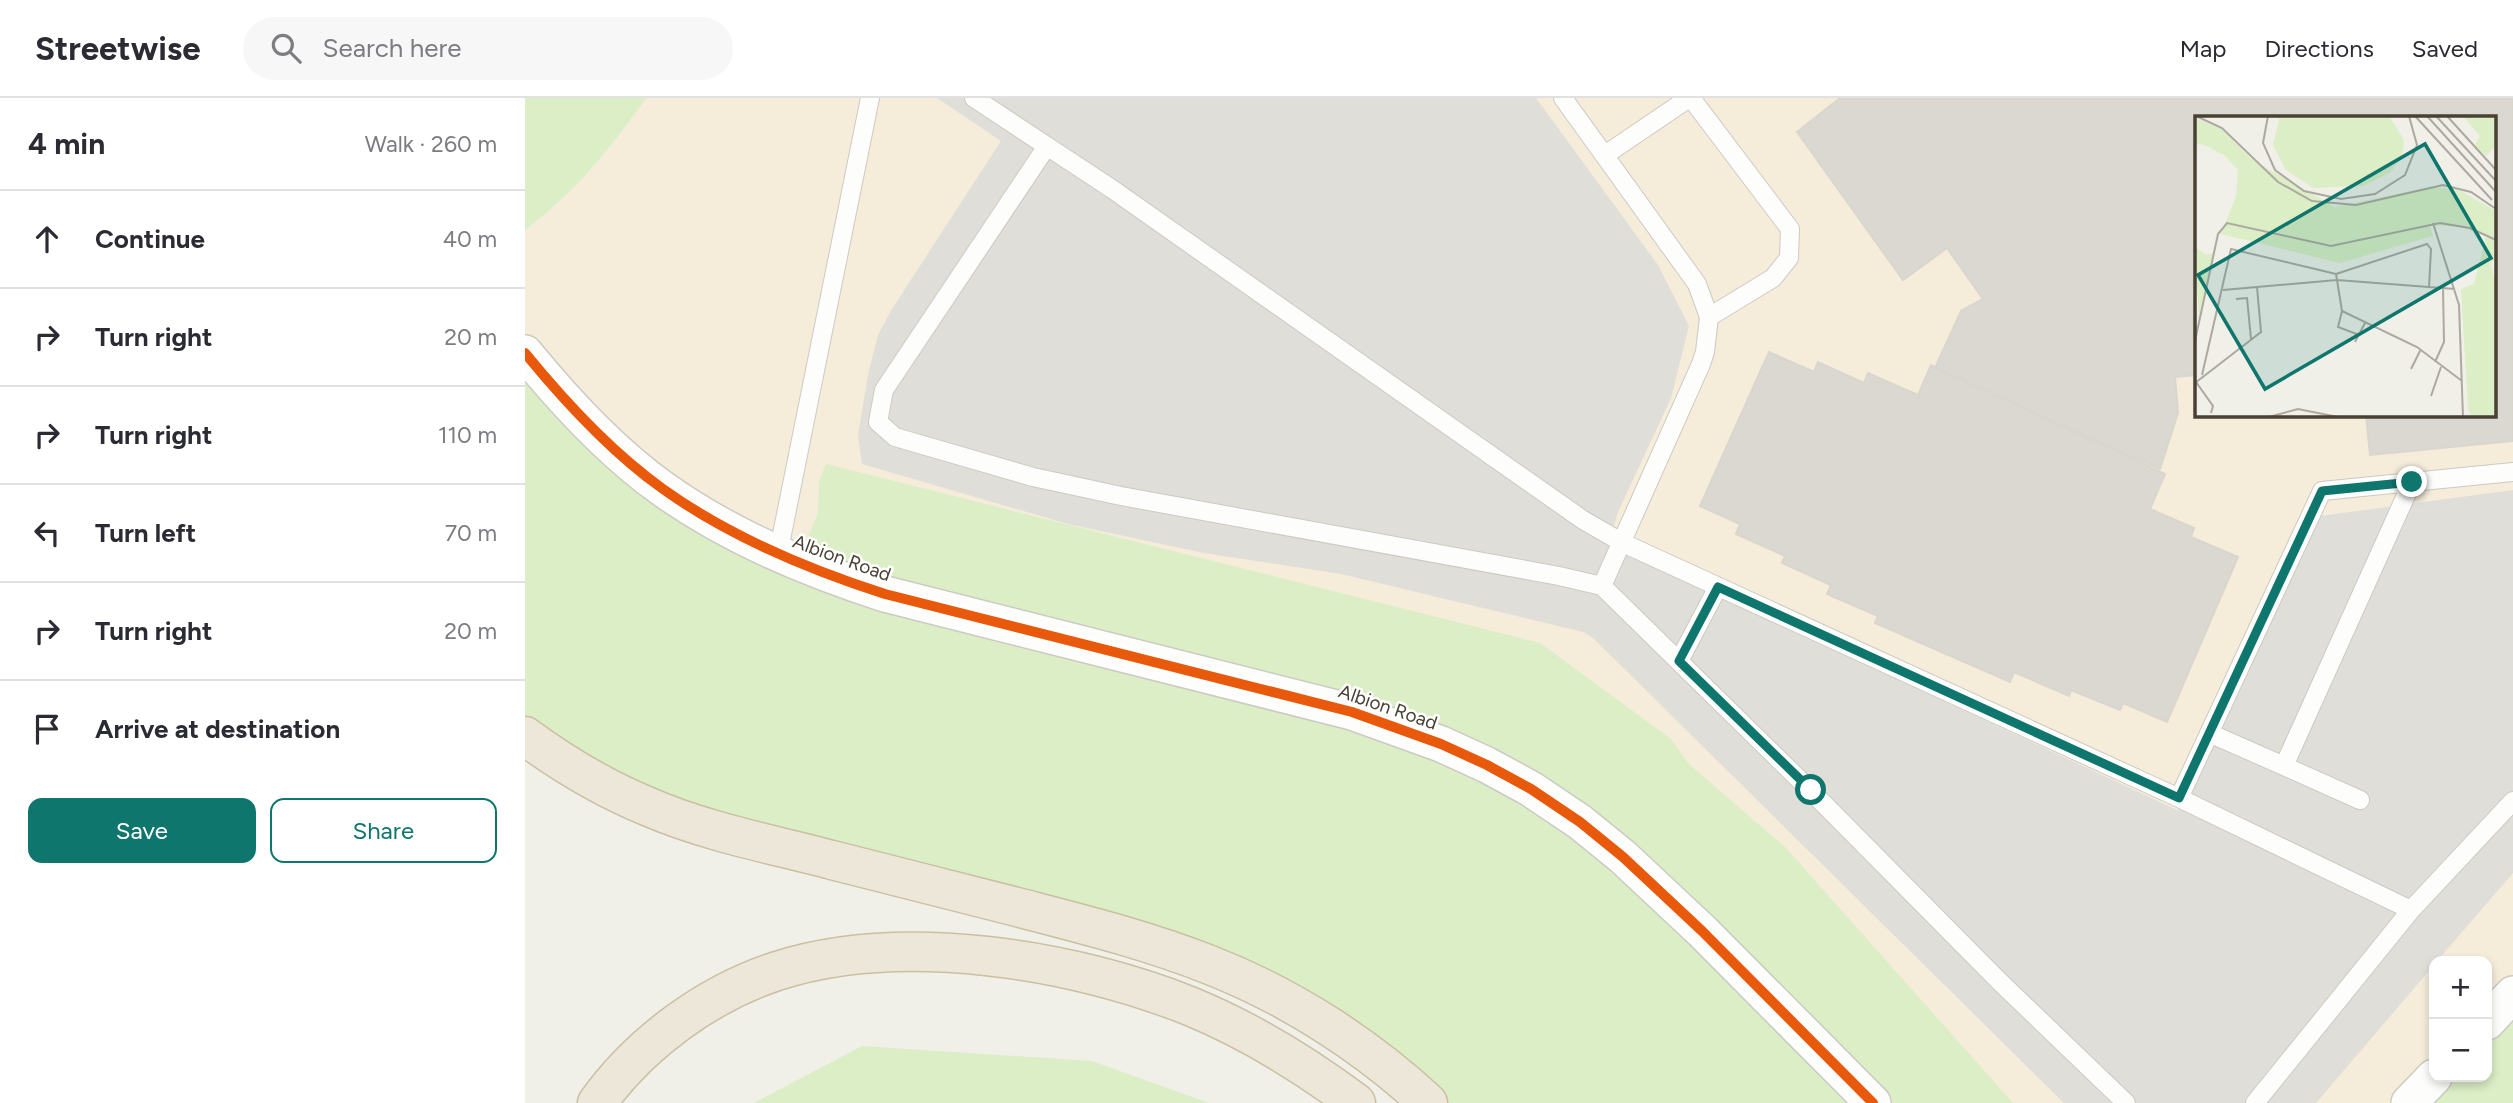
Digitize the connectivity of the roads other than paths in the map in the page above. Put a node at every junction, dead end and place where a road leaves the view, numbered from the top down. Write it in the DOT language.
graph roads {
  1 [pos="870,98"];
  2 [pos="974,98"];
  3 [pos="1563,98"];
  4 [pos="1690,98"];
  5 [pos="1047,146"];
  6 [pos="1605,155"];
  7 [pos="1709,317"];
  8 [pos="525,353"];
  9 [pos="2513,471"];
  10 [pos="2412,482"];
  11 [pos="1623,542"];
  12 [pos="778,554"];
  13 [pos="1602,586"];
  14 [pos="1718,587"];
  15 [pos="1679,661"];
  16 [pos="2209,733"];
  17 [pos="525,736"];
  18 [pos="2284,766"];
  19 [pos="2179,798"];
  20 [pos="2360,800"];
  21 [pos="2513,801"];
  22 [pos="2411,910"];
  23 [pos="2513,994"];
  24 [pos="2490,1019"];
  25 [pos="2429,1082"];
  26 [pos="597,1103"];
  27 [pos="1356,1103"];
  28 [pos="1428,1103"];
  29 [pos="1873,1103"];
  30 [pos="2126,1103"];
  31 [pos="2255,1103"];
  32 [pos="2409,1103"];
  1 -- 12 [label="lane"];
  2 -- 5 [label="lane"];
  3 -- 6 [label="lane"];
  4 -- 6 [label="lane"];
  4 -- 7 [label="lane"];
  5 -- 11 [label="lane"];
  5 -- 13 [label="lane"];
  6 -- 7 [label="lane"];
  7 -- 11 [label="lane"];
  8 -- 12 [label="street, Albion Road"];
  9 -- 10 [label="lane"];
  10 -- 16 [label="lane"];
  10 -- 18 [label="lane"];
  11 -- 13 [label="lane"];
  11 -- 14 [label="lane"];
  12 -- 29 [label="street, Albion Road"];
  13 -- 15 [label="lane"];
  14 -- 15 [label="lane"];
  14 -- 19 [label="lane"];
  15 -- 30 [label="lane"];
  16 -- 18 [label="lane"];
  16 -- 19 [label="lane"];
  17 -- 28 [label="highway"];
  18 -- 20 [label="lane"];
  19 -- 22 [label="lane"];
  21 -- 22 [label="lane"];
  22 -- 31 [label="lane"];
  23 -- 24 [label="street"];
  25 -- 32 [label="street"];
  26 -- 27 [label="highway"];
}
